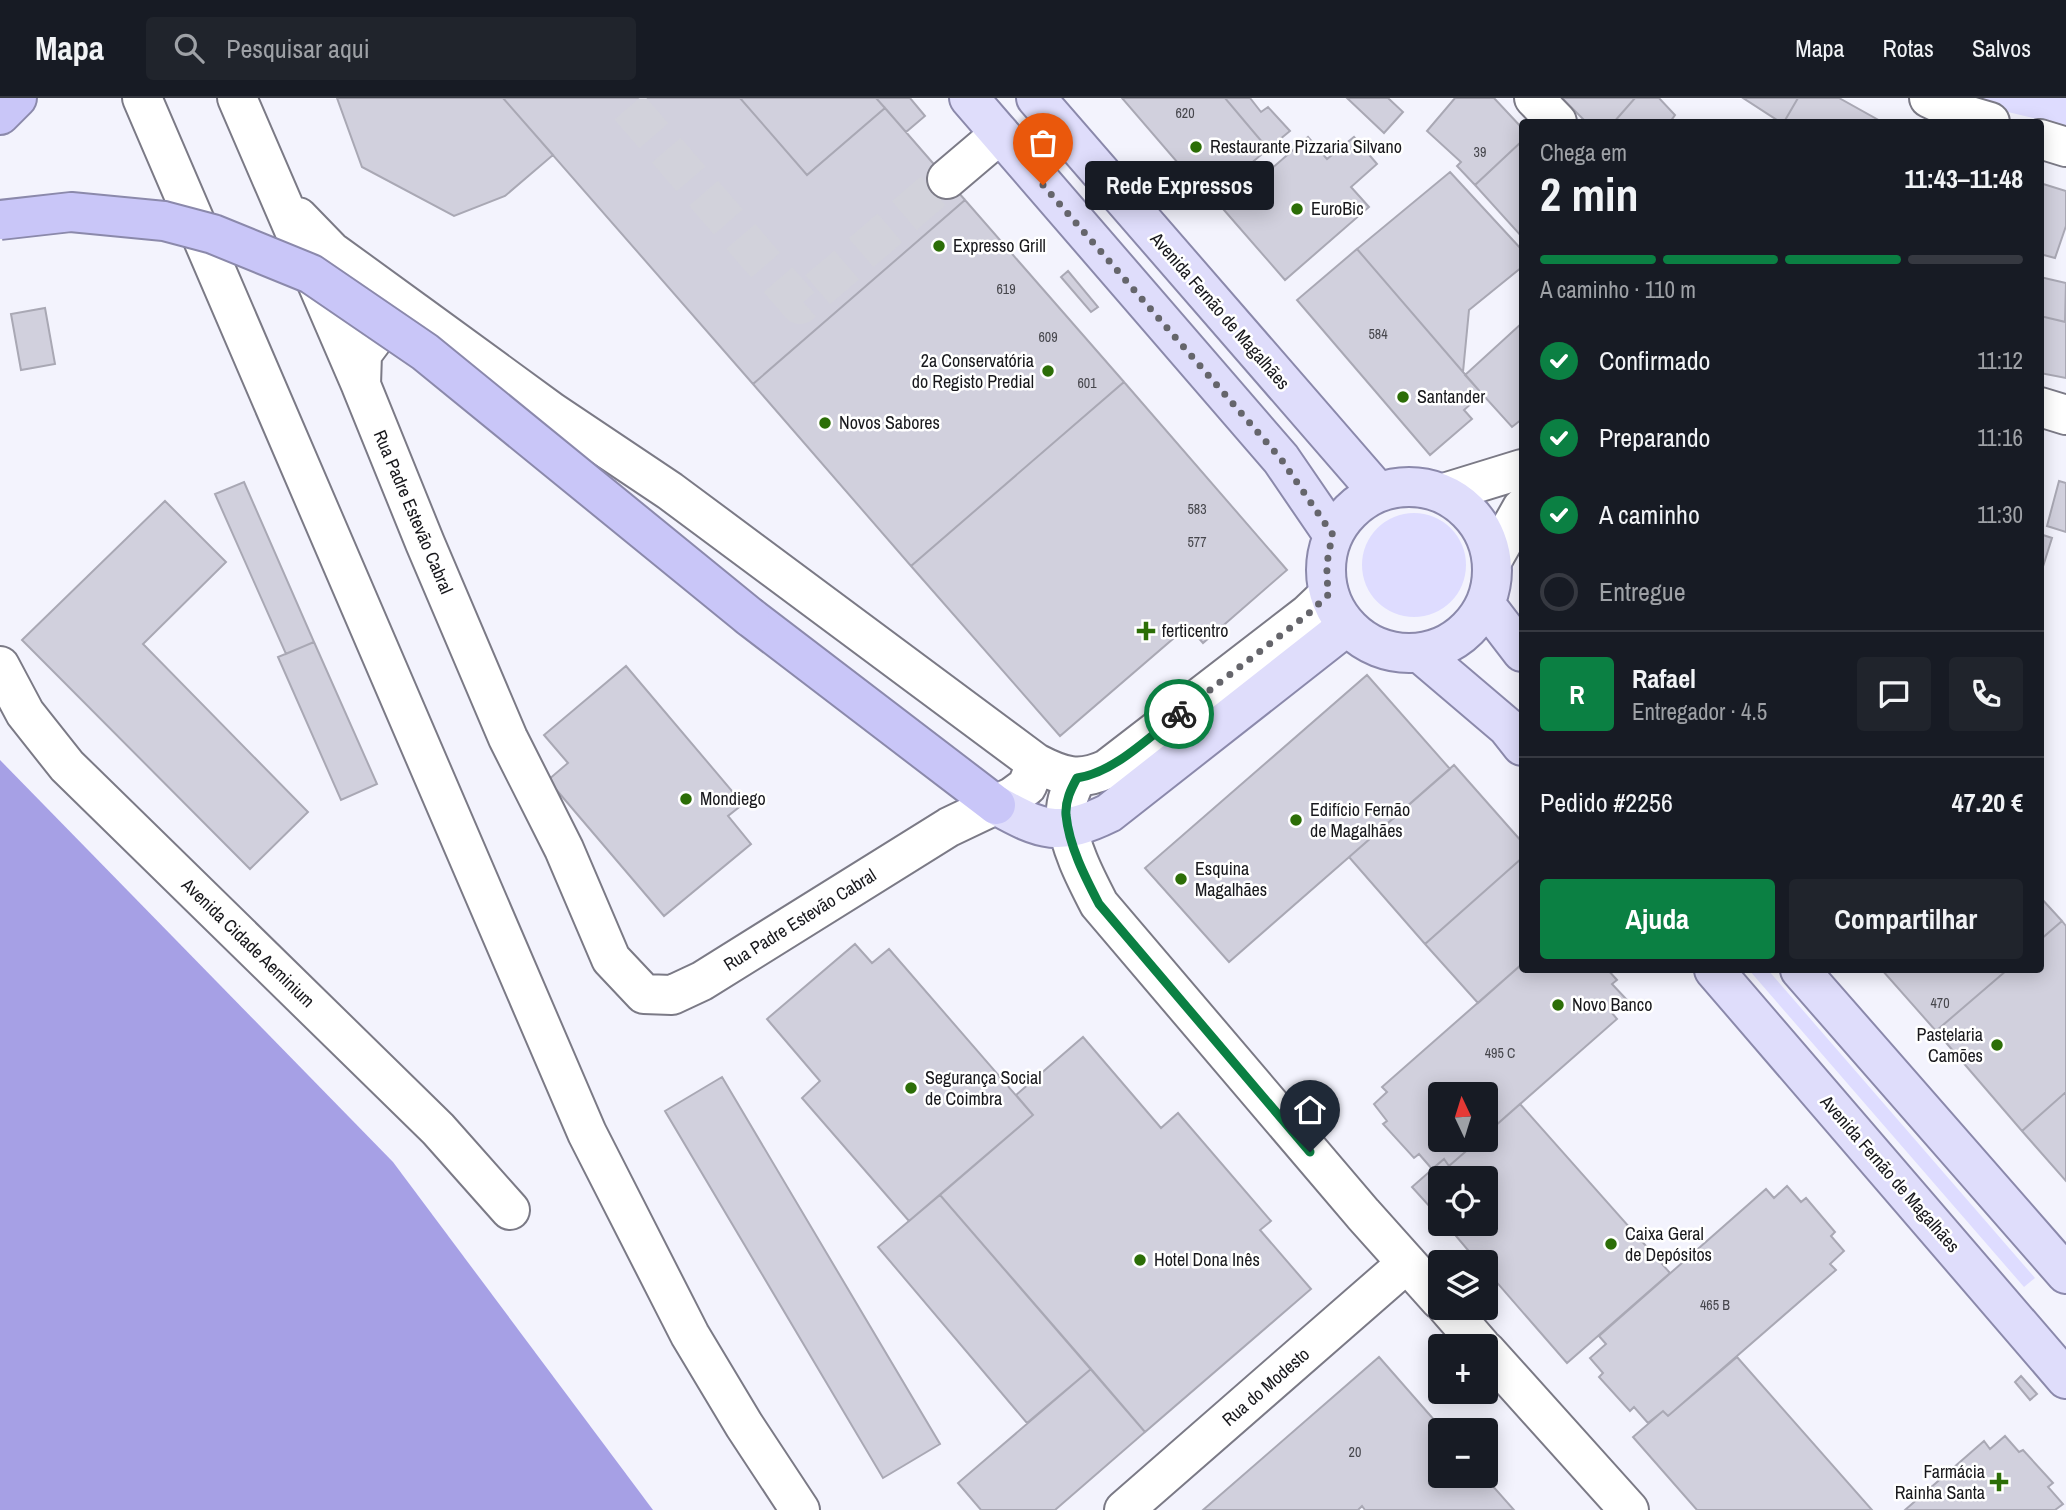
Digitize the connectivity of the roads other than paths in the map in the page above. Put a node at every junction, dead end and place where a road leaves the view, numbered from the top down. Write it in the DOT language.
graph roads {
  1 [pos="17,98"];
  2 [pos="142,98"];
  3 [pos="237,98"];
  4 [pos="969,98"];
  5 [pos="1036,98"];
  6 [pos="1534,98"];
  7 [pos="1929,98"];
  8 [pos="0,115"];
  9 [pos="1553,119"];
  10 [pos="1980,119"];
  11 [pos="1000,134"];
  12 [pos="2044,140"];
  13 [pos="2066,147"];
  14 [pos="947,179"];
  15 [pos="283,201"];
  16 [pos="0,220"];
  17 [pos="415,312"];
  18 [pos="361,385"];
  19 [pos="2044,408"];
  20 [pos="2066,415"];
  21 [pos="1519,470"];
  22 [pos="1378,492"];
  23 [pos="1444,493"];
  24 [pos="1519,513"];
  25 [pos="1333,535"];
  26 [pos="1493,559"];
  27 [pos="1329,594"];
  28 [pos="1486,605"];
  29 [pos="1347,626"];
  30 [pos="1519,648"];
  31 [pos="1420,653"];
  32 [pos="0,666"];
  33 [pos="1519,742"];
  34 [pos="1036,763"];
  35 [pos="1077,778"];
  36 [pos="996,805"];
  37 [pos="1069,828"];
  38 [pos="1717,973"];
  39 [pos="1803,973"];
  40 [pos="510,1210"];
  41 [pos="1407,1264"];
  42 [pos="2066,1274"];
  43 [pos="1428,1287"];
  44 [pos="1458,1320"];
  45 [pos="1471,1334"];
  46 [pos="1498,1364"];
  47 [pos="2066,1379"];
  48 [pos="800,1510"];
  49 [pos="1124,1510"];
  50 [pos="1629,1510"];
  1 -- 8 [label="highway"];
  2 -- 48 [label="street"];
  3 -- 15 [label="street"];
  4 -- 11 [label="main road"];
  5 -- 22 [label="main road, Avenida Fernão de Magalhães"];
  6 -- 9 [label="street"];
  7 -- 10 [label="street"];
  11 -- 14 [label="street"];
  11 -- 25 [label="main road"];
  12 -- 13 [label="street"];
  15 -- 17 [label="street"];
  15 -- 18 [label="street"];
  16 -- 36 [label="highway, bridge"];
  17 -- 18 [label="street, Rua Padre Estevão Cabral"];
  17 -- 34 [label="street"];
  18 -- 36 [label="street, Rua Padre Estevão Cabral"];
  19 -- 20 [label="street"];
  21 -- 23 [label="street"];
  22 -- 23 [label="main road"];
  22 -- 25 [label="main road"];
  23 -- 26 [label="main road"];
  24 -- 26 [label="street"];
  25 -- 27 [label="main road"];
  26 -- 28 [label="main road"];
  27 -- 29 [label="main road"];
  27 -- 35 [label="street"];
  28 -- 30 [label="main road"];
  28 -- 31 [label="main road"];
  29 -- 31 [label="main road"];
  29 -- 37 [label="main road"];
  31 -- 33 [label="main road"];
  32 -- 40 [label="street, Avenida Cidade Aeminium"];
  34 -- 35 [label="street"];
  34 -- 36 [label="street, Rua Padre Estevão Cabral"];
  35 -- 37 [label="street"];
  36 -- 37 [label="main road"];
  37 -- 41 [label="street"];
  38 -- 47 [label="main road, Avenida Fernão de Magalhães"];
  39 -- 42 [label="main road"];
  41 -- 43 [label="street"];
  41 -- 49 [label="street, Rua do Modesto"];
  44 -- 45 [label="street"];
  46 -- 50 [label="street"];
}
